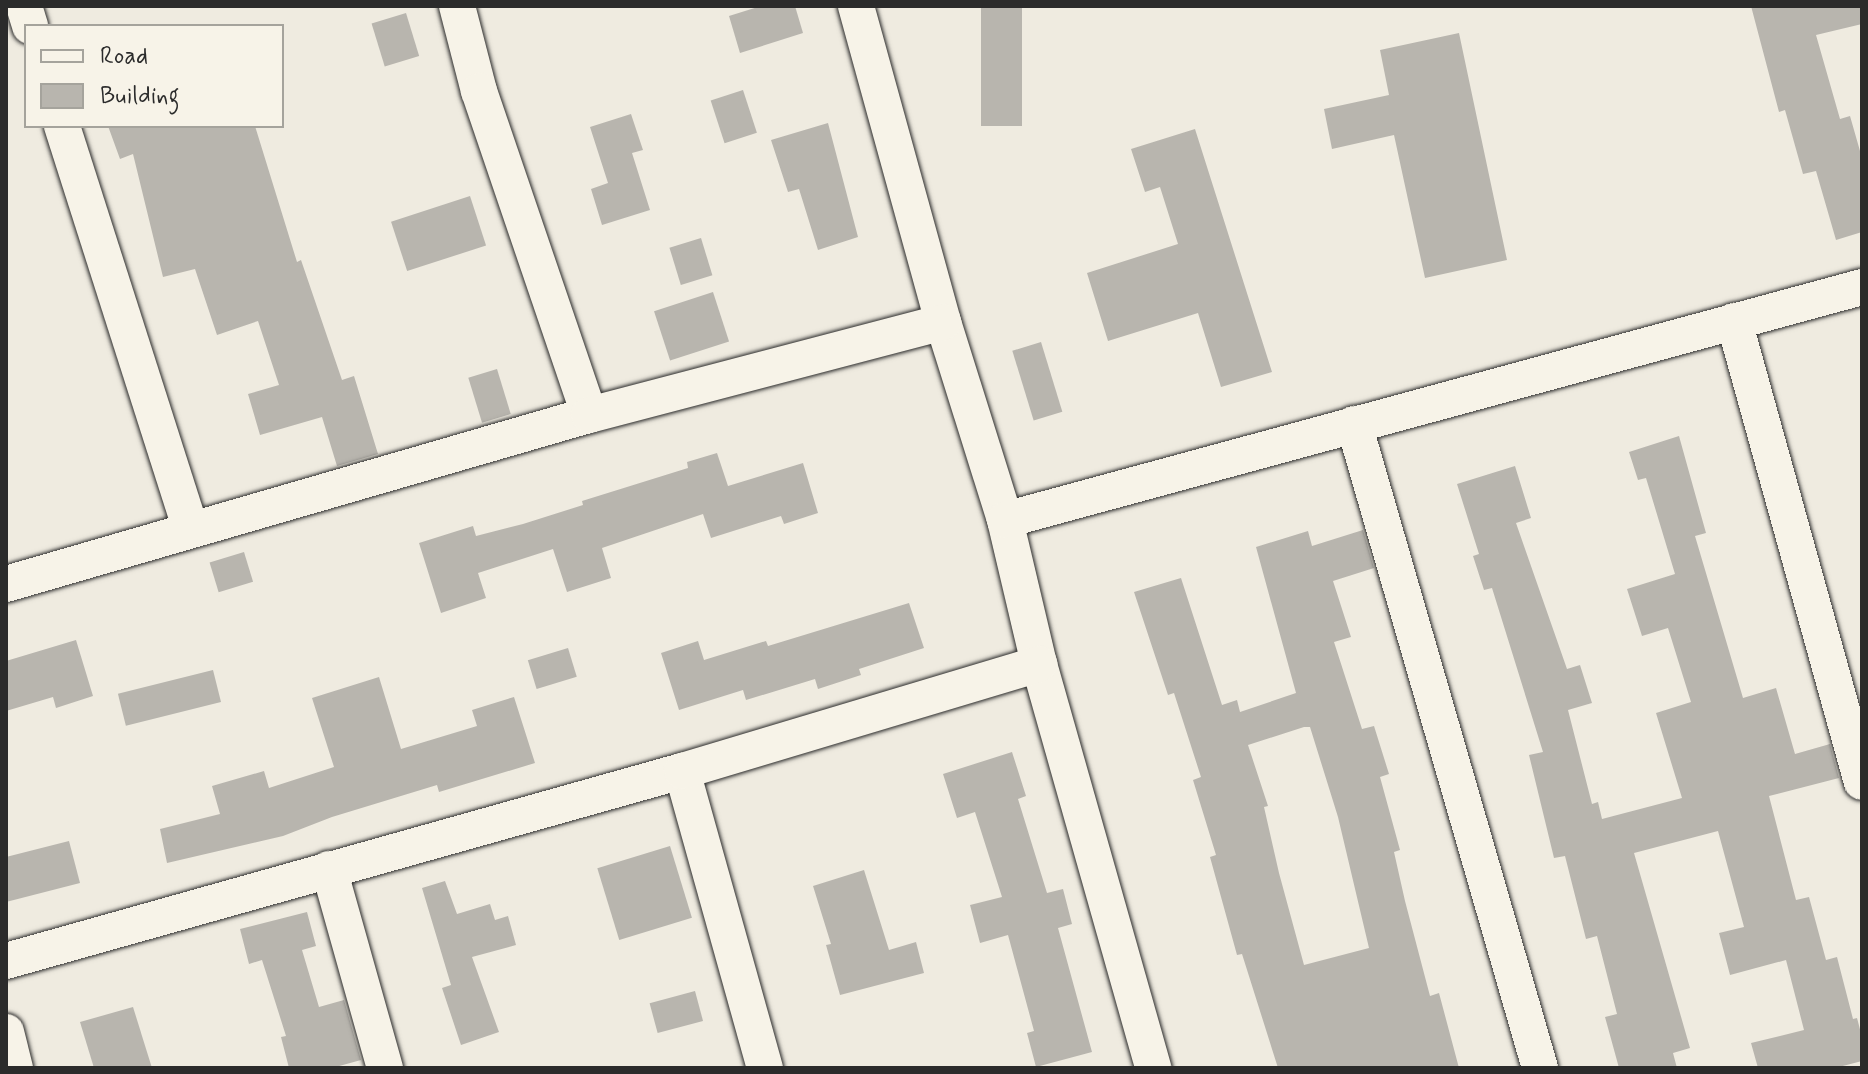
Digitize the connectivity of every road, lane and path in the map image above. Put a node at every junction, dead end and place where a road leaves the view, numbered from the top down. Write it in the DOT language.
graph roads {
  1 [pos="457,6"];
  2 [pos="856,6"];
  3 [pos="63,128"];
  4 [pos="1862,287"];
  5 [pos="1734,321"];
  6 [pos="943,322"];
  7 [pos="589,415"];
  8 [pos="1354,424"];
  9 [pos="1005,520"];
  10 [pos="191,530"];
  11 [pos="6,584"];
  12 [pos="1039,664"];
  13 [pos="682,771"];
  14 [pos="1862,782"];
  15 [pos="329,869"];
  16 [pos="6,961"];
  17 [pos="6,1032"];
  18 [pos="15,1068"];
  19 [pos="385,1068"];
  20 [pos="765,1068"];
  21 [pos="1153,1068"];
  22 [pos="1540,1068"];
  1 -- 7 [label="street"];
  2 -- 6 [label="street"];
  3 -- 10 [label="street"];
  4 -- 5 [label="street"];
  5 -- 8 [label="street"];
  5 -- 14 [label="street"];
  6 -- 7 [label="street"];
  6 -- 9 [label="street"];
  7 -- 10 [label="street"];
  8 -- 9 [label="street"];
  8 -- 22 [label="street"];
  9 -- 12 [label="street"];
  10 -- 11 [label="street"];
  12 -- 13 [label="street"];
  12 -- 21 [label="street"];
  13 -- 15 [label="street"];
  13 -- 20 [label="street"];
  15 -- 16 [label="street"];
  15 -- 19 [label="street"];
  17 -- 18 [label="street"];
}
